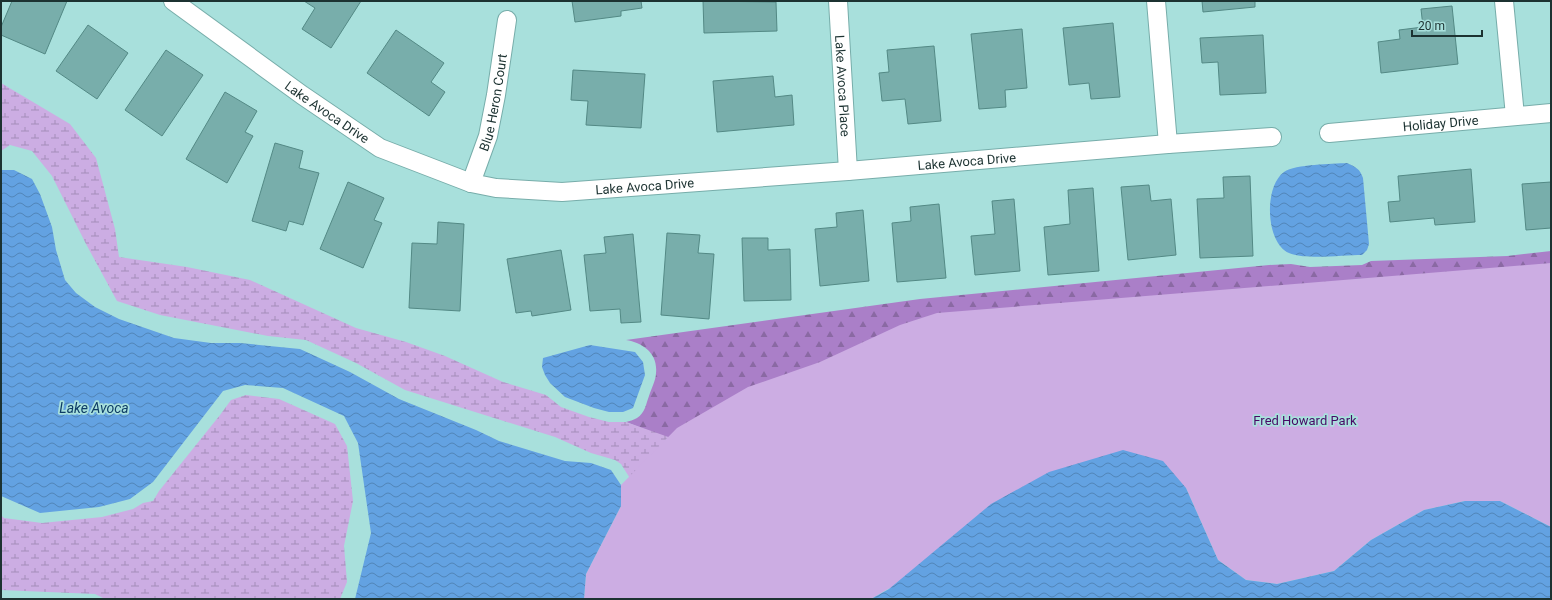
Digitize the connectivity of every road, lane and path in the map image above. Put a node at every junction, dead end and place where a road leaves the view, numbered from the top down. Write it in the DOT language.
graph roads {
  1 [pos="173,1"];
  2 [pos="838,1"];
  3 [pos="1156,1"];
  4 [pos="1504,1"];
  5 [pos="508,20"];
  6 [pos="1551,113"];
  7 [pos="1515,116"];
  8 [pos="1329,133"];
  9 [pos="1272,138"];
  10 [pos="1168,144"];
  11 [pos="848,171"];
  12 [pos="471,183"];
  1 -- 12 [label="street, Lake Avoca Drive"];
  2 -- 11 [label="street, Lake Avoca Place"];
  3 -- 10 [label="street"];
  4 -- 7 [label="street"];
  5 -- 12 [label="street, Blue Heron Court"];
  6 -- 7 [label="street, Holiday Drive"];
  7 -- 8 [label="street, Holiday Drive"];
  9 -- 10 [label="street"];
  10 -- 11 [label="street, Lake Avoca Drive"];
  11 -- 12 [label="street, Lake Avoca Drive"];
}
